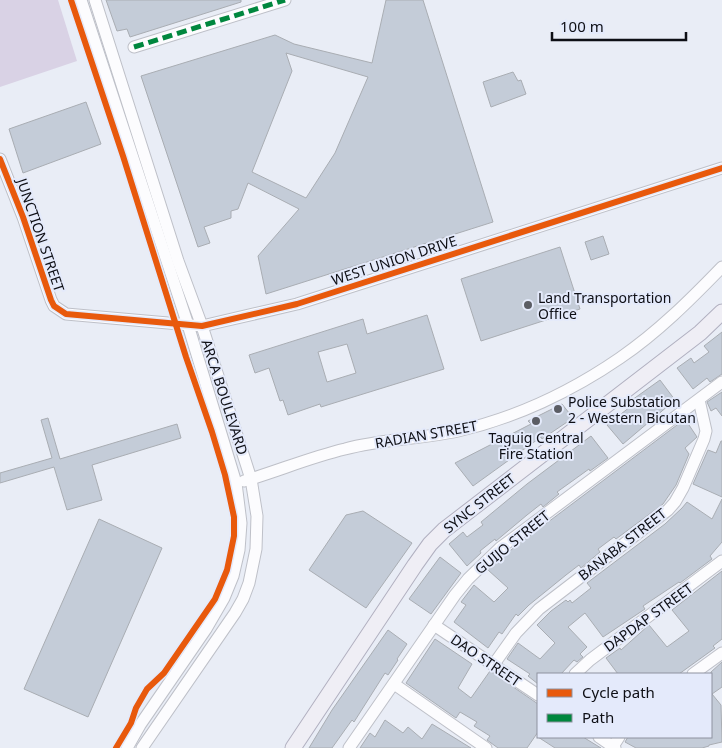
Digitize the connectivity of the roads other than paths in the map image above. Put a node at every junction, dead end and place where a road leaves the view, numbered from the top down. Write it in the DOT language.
graph roads {
  1 [pos="81,0"];
  2 [pos="95,0"];
  3 [pos="285,0"];
  4 [pos="134,47"];
  5 [pos="0,159"];
  6 [pos="722,168"];
  7 [pos="722,267"];
  8 [pos="722,312"];
  9 [pos="66,314"];
  10 [pos="188,325"];
  11 [pos="202,326"];
  12 [pos="722,382"];
  13 [pos="699,400"];
  14 [pos="252,479"];
  15 [pos="236,483"];
  16 [pos="722,561"];
  17 [pos="434,625"];
  18 [pos="722,653"];
  19 [pos="494,664"];
  20 [pos="576,673"];
  21 [pos="694,673"];
  22 [pos="394,684"];
  23 [pos="537,694"];
  24 [pos="601,738"];
  25 [pos="615,745"];
  26 [pos="127,748"];
  27 [pos="142,748"];
  28 [pos="293,748"];
  29 [pos="349,748"];
  30 [pos="486,748"];
  1 -- 10 [label="street, ARCA BOULEVARD"];
  2 -- 11 [label="street, ARCA BOULEVARD"];
  3 -- 4 [label="street"];
  5 -- 9 [label="street, JUNCTION STREET"];
  6 -- 11 [label="street, WEST UNION DRIVE"];
  7 -- 14 [label="street, RADIAN STREET"];
  8 -- 28 [label="main road, SYNC STREET"];
  9 -- 10 [label="street, WEST UNION DRIVE"];
  10 -- 11 [label="street, WEST UNION DRIVE"];
  10 -- 15 [label="street, ARCA BOULEVARD"];
  11 -- 14 [label="street, ARCA BOULEVARD"];
  12 -- 13 [label="street, GUIJO STREET"];
  13 -- 17 [label="street, GUIJO STREET"];
  13 -- 19 [label="street, BANABA STREET"];
  14 -- 15 [label="street, RADIAN STREET"];
  14 -- 27 [label="street, ARCA BOULEVARD"];
  15 -- 26 [label="street, ARCA BOULEVARD"];
  16 -- 20 [label="street, DAPDAP STREET"];
  17 -- 19 [label="street, DAO STREET"];
  17 -- 22 [label="street, GUIJO STREET"];
  18 -- 21 [label="street"];
  19 -- 23 [label="street, DAO STREET"];
  22 -- 29 [label="street, GUIJO STREET"];
  22 -- 30 [label="street"];
  24 -- 25 [label="street"];
}
